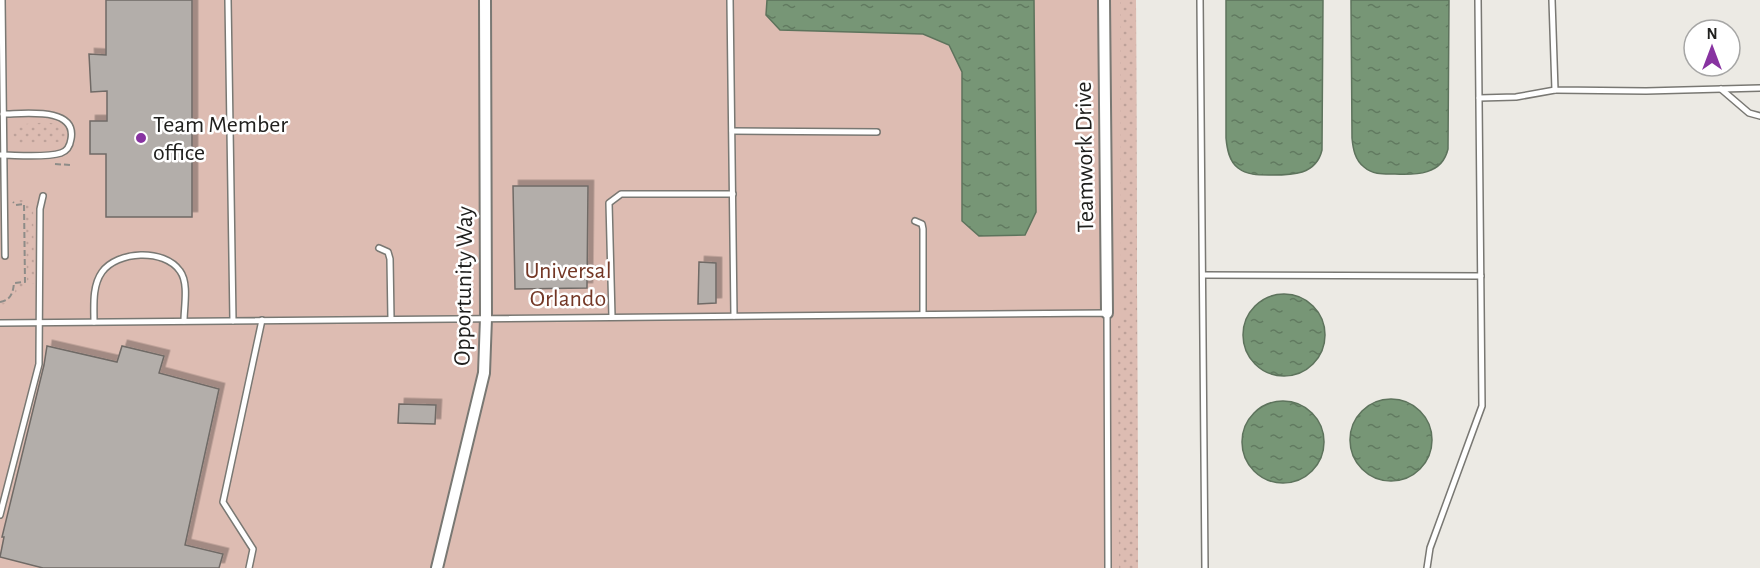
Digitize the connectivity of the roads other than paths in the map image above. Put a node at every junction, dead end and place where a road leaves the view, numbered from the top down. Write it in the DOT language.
graph roads {
  1 [pos="2,0"];
  2 [pos="228,0"];
  3 [pos="485,0"];
  4 [pos="730,0"];
  5 [pos="1104,0"];
  6 [pos="1200,0"];
  7 [pos="1479,0"];
  8 [pos="1552,0"];
  9 [pos="1760,88"];
  10 [pos="1721,89"];
  11 [pos="1555,90"];
  12 [pos="1479,98"];
  13 [pos="3,114"];
  14 [pos="1760,117"];
  15 [pos="732,131"];
  16 [pos="877,132"];
  17 [pos="2,155"];
  18 [pos="733,194"];
  19 [pos="44,196"];
  20 [pos="915,221"];
  21 [pos="379,248"];
  22 [pos="5,256"];
  23 [pos="1203,275"];
  24 [pos="1480,276"];
  25 [pos="1107,312"];
  26 [pos="923,314"];
  27 [pos="734,316"];
  28 [pos="612,317"];
  29 [pos="486,318"];
  30 [pos="391,319"];
  31 [pos="262,320"];
  32 [pos="184,321"];
  33 [pos="233,321"];
  34 [pos="40,322"];
  35 [pos="94,322"];
  36 [pos="0,323"];
  37 [pos="0,515"];
  38 [pos="249,568"];
  39 [pos="437,568"];
  40 [pos="1108,568"];
  41 [pos="1205,568"];
  42 [pos="1427,568"];
  1 -- 13 [label="lane"];
  2 -- 33 [label="lane"];
  3 -- 29 [label="street, Opportunity Way"];
  4 -- 15 [label="lane"];
  5 -- 25 [label="street, Teamwork Drive"];
  6 -- 23 [label="lane"];
  7 -- 12 [label="lane"];
  8 -- 11 [label="lane"];
  9 -- 10 [label="lane"];
  10 -- 11 [label="lane"];
  10 -- 14 [label="lane"];
  11 -- 12 [label="lane"];
  12 -- 24 [label="lane"];
  13 -- 17 [label="lane"];
  13 -- 17 [label="lane"];
  15 -- 16 [label="lane"];
  15 -- 18 [label="lane"];
  17 -- 22 [label="lane"];
  18 -- 27 [label="lane"];
  18 -- 28 [label="lane"];
  19 -- 34 [label="lane"];
  20 -- 26 [label="lane"];
  21 -- 30 [label="lane"];
  23 -- 24 [label="lane"];
  23 -- 41 [label="lane"];
  24 -- 42 [label="lane"];
  25 -- 26 [label="lane"];
  25 -- 40 [label="lane"];
  26 -- 27 [label="lane"];
  27 -- 28 [label="lane"];
  28 -- 29 [label="lane"];
  29 -- 30 [label="lane"];
  29 -- 39 [label="street, Opportunity Way"];
  30 -- 31 [label="lane"];
  31 -- 33 [label="lane"];
  31 -- 38 [label="lane"];
  32 -- 33 [label="lane"];
  32 -- 35 [label="lane"];
  32 -- 35 [label="lane"];
  34 -- 35 [label="lane"];
  34 -- 36 [label="lane"];
  34 -- 37 [label="lane"];
}
